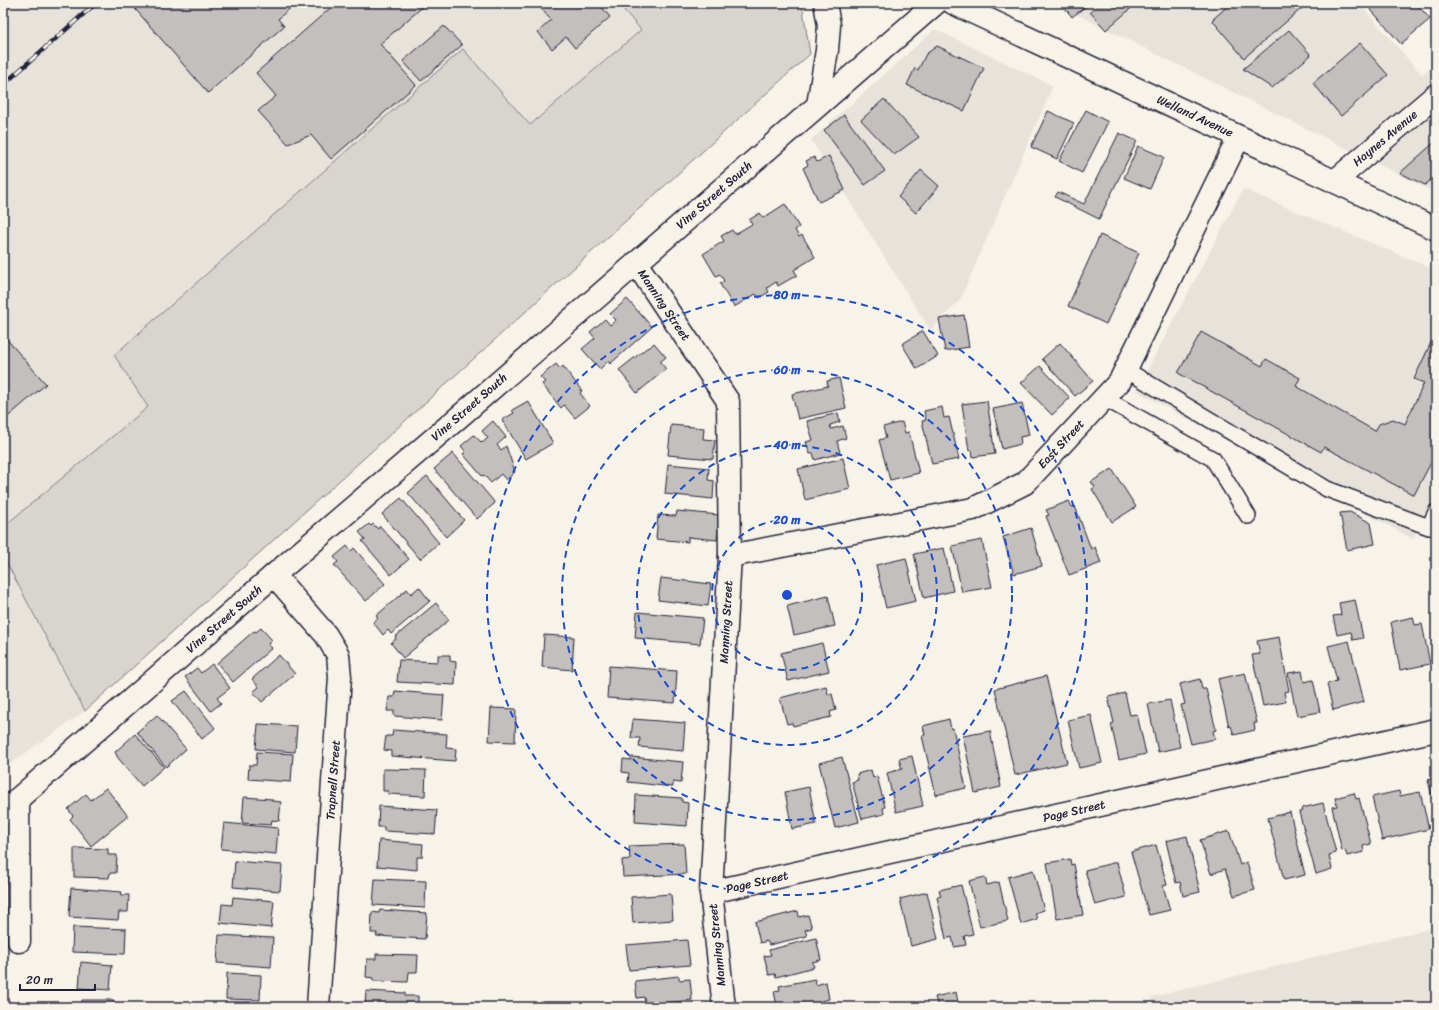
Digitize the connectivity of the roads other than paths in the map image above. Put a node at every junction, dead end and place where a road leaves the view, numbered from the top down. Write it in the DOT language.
graph roads {
  1 [pos="825,3"];
  2 [pos="936,3"];
  3 [pos="953,3"];
  4 [pos="1436,95"];
  5 [pos="818,106"];
  6 [pos="1239,137"];
  7 [pos="1334,181"];
  8 [pos="1436,229"];
  9 [pos="636,263"];
  10 [pos="1126,370"];
  11 [pos="1104,398"];
  12 [pos="1436,512"];
  13 [pos="1248,516"];
  14 [pos="730,556"];
  15 [pos="274,575"];
  16 [pos="1436,730"];
  17 [pos="10,806"];
  18 [pos="711,892"];
  19 [pos="19,941"];
  20 [pos="318,1007"];
  21 [pos="724,1007"];
  1 -- 5 [label="street"];
  2 -- 5 [label="street, Vine Street South"];
  3 -- 6 [label="street, Welland Avenue"];
  4 -- 7 [label="street, Haynes Avenue"];
  5 -- 9 [label="street, Vine Street South"];
  6 -- 7 [label="street, Welland Avenue"];
  6 -- 10 [label="street, East Street"];
  7 -- 8 [label="street, Welland Avenue"];
  9 -- 14 [label="street, Manning Street"];
  9 -- 15 [label="street, Vine Street South"];
  10 -- 11 [label="street, East Street"];
  10 -- 12 [label="lane"];
  11 -- 13 [label="lane"];
  11 -- 14 [label="street, East Street"];
  14 -- 18 [label="street, Manning Street"];
  15 -- 17 [label="street, Vine Street South"];
  15 -- 20 [label="street, Trapnell Street"];
  16 -- 18 [label="street, Page Street"];
  17 -- 19 [label="street"];
  18 -- 21 [label="street, Manning Street"];
}
